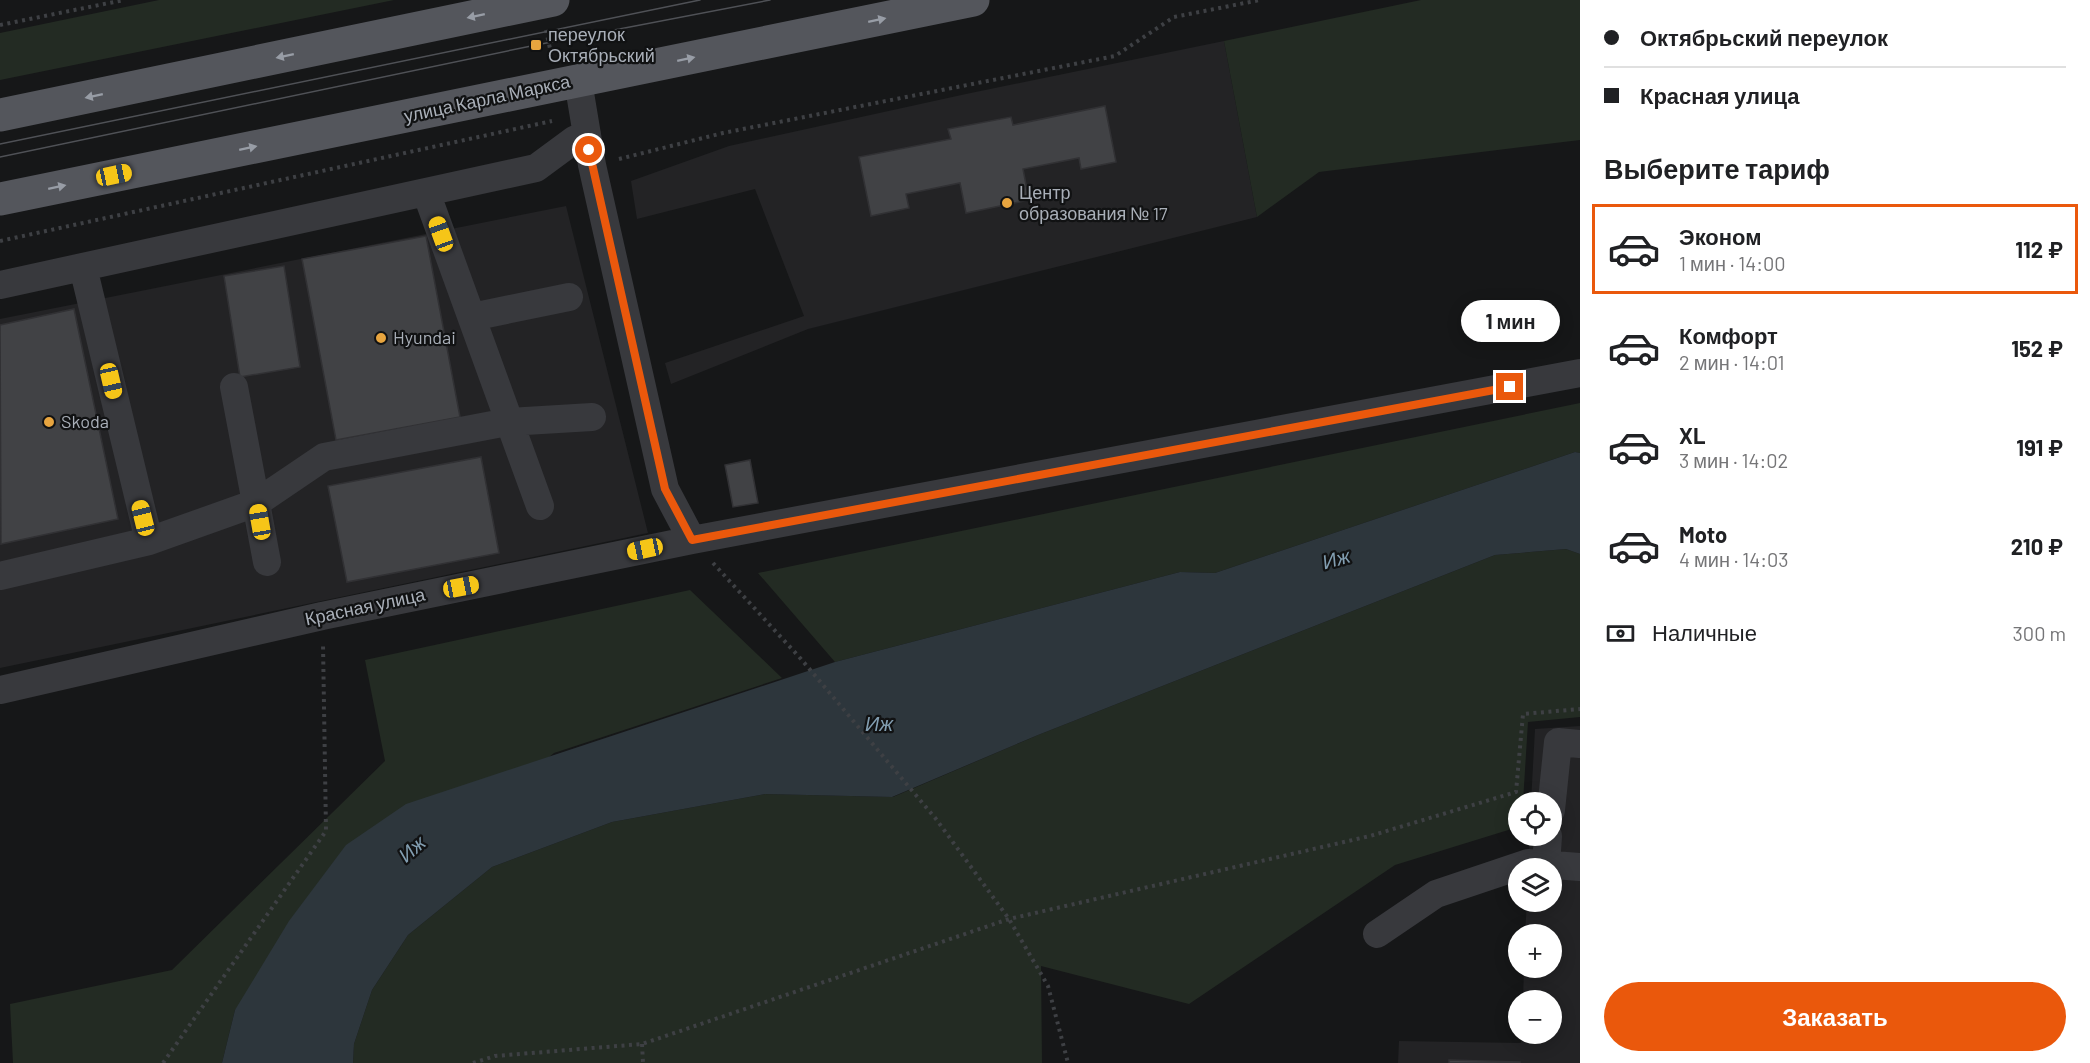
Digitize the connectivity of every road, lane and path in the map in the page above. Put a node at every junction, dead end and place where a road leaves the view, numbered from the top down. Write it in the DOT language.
graph roads {
  1 [pos="124,0"];
  2 [pos="554,0"];
  3 [pos="973,0"];
  4 [pos="1260,0"];
  5 [pos="0,25"];
  6 [pos="578,81"];
  7 [pos="0,115"];
  8 [pos="553,121"];
  9 [pos="587,134"];
  10 [pos="592,165"];
  11 [pos="426,192"];
  12 [pos="0,199"];
  13 [pos="0,241"];
  14 [pos="83,267"];
  15 [pos="0,285"];
  16 [pos="569,297"];
  17 [pos="472,317"];
  18 [pos="1580,373"];
  19 [pos="234,387"];
  20 [pos="592,417"];
  21 [pos="508,422"];
  22 [pos="256,503"];
  23 [pos="540,506"];
  24 [pos="692,540"];
  25 [pos="149,541"];
  26 [pos="267,562"];
  27 [pos="0,576"];
  28 [pos="322,616"];
  29 [pos="0,690"];
  30 [pos="1580,709"];
  31 [pos="1580,744"];
  32 [pos="1553,792"];
  33 [pos="1562,866"];
  34 [pos="1580,867"];
  35 [pos="1508,870"];
  36 [pos="1009,919"];
  37 [pos="1377,934"];
  38 [pos="642,1044"];
  39 [pos="163,1063"];
  40 [pos="473,1063"];
  41 [pos="643,1063"];
  42 [pos="1068,1063"];
  1 -- 5 [label="path"];
  2 -- 7 [label="main road, one-way"];
  6 -- 3 [label="main road, улица Карла Маркса, one-way"];
  4 -- 10 [label="path"];
  6 -- 9 [label="street"];
  12 -- 6 [label="main road, улица Карла Маркса, one-way"];
  8 -- 13 [label="path"];
  9 -- 10 [label="street"];
  9 -- 11 [label="street"];
  10 -- 24 [label="street"];
  11 -- 14 [label="street"];
  11 -- 17 [label="street"];
  14 -- 15 [label="street"];
  14 -- 25 [label="street"];
  16 -- 17 [label="street"];
  17 -- 21 [label="street"];
  18 -- 24 [label="street, Красная улица"];
  19 -- 22 [label="street"];
  20 -- 21 [label="street"];
  21 -- 22 [label="street"];
  21 -- 23 [label="street"];
  22 -- 25 [label="street"];
  22 -- 26 [label="street"];
  24 -- 28 [label="street, Красная улица"];
  24 -- 36 [label="path"];
  25 -- 27 [label="street"];
  28 -- 29 [label="street, Красная улица"];
  28 -- 39 [label="path"];
  30 -- 36 [label="path"];
  31 -- 32 [label="street"];
  33 -- 34 [label="street"];
  35 -- 37 [label="street"];
  36 -- 38 [label="path"];
  36 -- 42 [label="path"];
  38 -- 40 [label="path"];
  38 -- 41 [label="path"];
}
